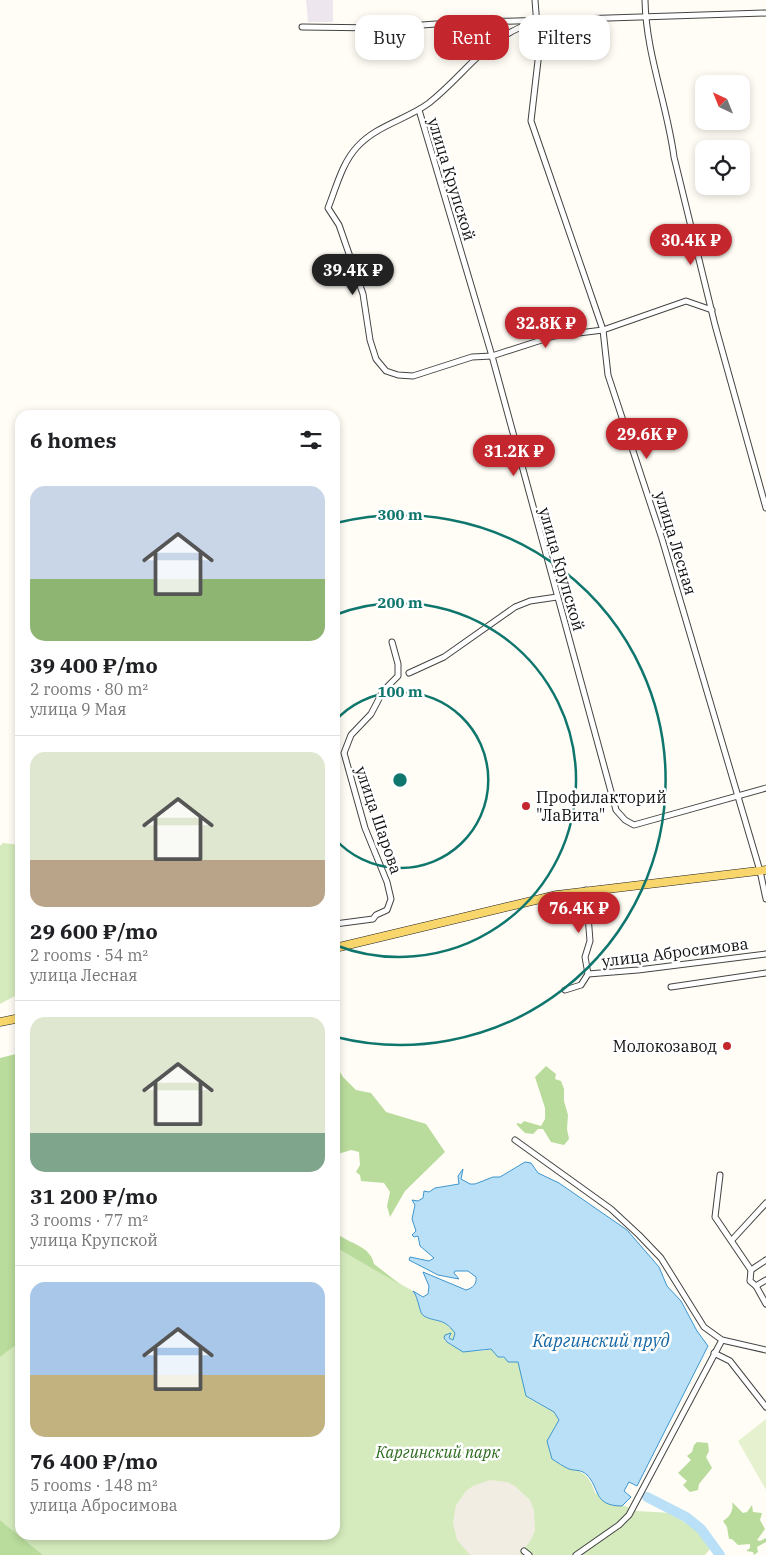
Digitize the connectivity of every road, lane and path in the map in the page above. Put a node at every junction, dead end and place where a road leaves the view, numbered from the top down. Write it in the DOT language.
graph roads {
  1 [pos="535,0"];
  2 [pos="644,0"];
  3 [pos="766,13"];
  4 [pos="536,15"];
  5 [pos="645,18"];
  6 [pos="610,19"];
  7 [pos="519,22"];
  8 [pos="302,27"];
  9 [pos="519,29"];
  10 [pos="538,60"];
  11 [pos="419,110"];
  12 [pos="712,310"];
  13 [pos="603,330"];
  14 [pos="492,356"];
  15 [pos="766,508"];
  16 [pos="557,597"];
  17 [pos="392,642"];
  18 [pos="409,674"];
  19 [pos="766,788"];
  20 [pos="738,796"];
  21 [pos="763,870"];
  22 [pos="586,890"];
  23 [pos="766,899"];
  24 [pos="340,923"];
  25 [pos="340,947"];
  26 [pos="766,954"];
  27 [pos="766,973"];
  28 [pos="588,974"];
  29 [pos="671,987"];
  30 [pos="564,990"];
  31 [pos="15,1019"];
  32 [pos="0,1022"];
  33 [pos="515,1140"];
  34 [pos="720,1175"];
  35 [pos="766,1203"];
  36 [pos="732,1240"];
  37 [pos="766,1260"];
  38 [pos="751,1270"];
  39 [pos="766,1280"];
  40 [pos="756,1286"];
  41 [pos="766,1304"];
  42 [pos="722,1340"];
  43 [pos="766,1350"];
  44 [pos="714,1354"];
  45 [pos="766,1406"];
  46 [pos="576,1555"];
  1 -- 4 [label="street, улица Лесная"];
  2 -- 5 [label="street"];
  3 -- 5 [label="street"];
  5 -- 6 [label="street"];
  5 -- 12 [label="street"];
  7 -- 8 [label="street"];
  9 -- 11 [label="street"];
  10 -- 13 [label="street, улица Лесная"];
  11 -- 14 [label="street, улица Крупской"];
  11 -- 14 [label="street"];
  12 -- 13 [label="street"];
  12 -- 15 [label="street"];
  13 -- 14 [label="street"];
  13 -- 20 [label="street, улица Лесная"];
  14 -- 16 [label="street, улица Крупской"];
  16 -- 18 [label="street"];
  16 -- 20 [label="street, улица Крупской"];
  17 -- 24 [label="street, улица Шарова"];
  19 -- 20 [label="street"];
  20 -- 21 [label="street, улица Лесная"];
  21 -- 22 [label="main road"];
  21 -- 23 [label="street, улица Лесная"];
  22 -- 25 [label="main road"];
  22 -- 28 [label="street"];
  26 -- 28 [label="street, улица Абросимова"];
  27 -- 29 [label="street"];
  28 -- 30 [label="street"];
  31 -- 32 [label="main road"];
  33 -- 42 [label="street"];
  34 -- 36 [label="street"];
  35 -- 36 [label="street"];
  36 -- 38 [label="street"];
  37 -- 38 [label="street"];
  38 -- 40 [label="street"];
  39 -- 40 [label="street"];
  40 -- 41 [label="street"];
  42 -- 43 [label="street"];
  42 -- 44 [label="street"];
  44 -- 45 [label="street"];
  44 -- 46 [label="street"];
}
